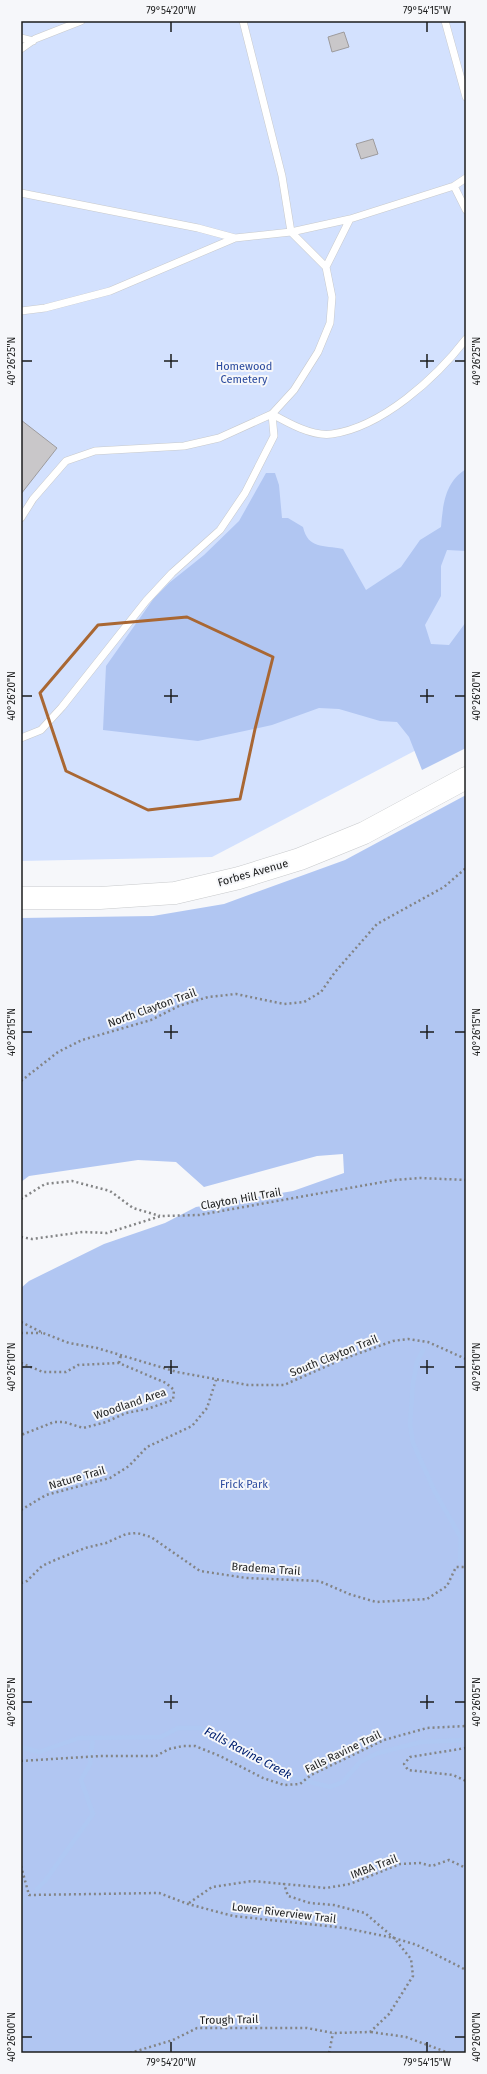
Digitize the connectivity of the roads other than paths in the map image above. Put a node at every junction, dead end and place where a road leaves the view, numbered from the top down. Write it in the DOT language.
graph roads {
  1 [pos="81,21"];
  2 [pos="243,21"];
  3 [pos="445,21"];
  4 [pos="21,38"];
  5 [pos="33,41"];
  6 [pos="21,49"];
  7 [pos="466,97"];
  8 [pos="466,178"];
  9 [pos="454,186"];
  10 [pos="21,193"];
  11 [pos="466,210"];
  12 [pos="350,219"];
  13 [pos="291,232"];
  14 [pos="234,238"];
  15 [pos="326,267"];
  16 [pos="21,311"];
  17 [pos="466,339"];
  18 [pos="272,414"];
  19 [pos="21,518"];
  20 [pos="21,738"];
  21 [pos="466,778"];
  22 [pos="21,898"];
  1 -- 5 [label="lane"];
  2 -- 13 [label="lane"];
  3 -- 7 [label="lane"];
  4 -- 5 [label="lane"];
  5 -- 6 [label="lane"];
  8 -- 9 [label="lane"];
  9 -- 11 [label="lane"];
  9 -- 12 [label="lane"];
  10 -- 14 [label="lane"];
  12 -- 13 [label="lane"];
  12 -- 15 [label="lane"];
  13 -- 14 [label="lane"];
  13 -- 15 [label="lane"];
  14 -- 16 [label="lane"];
  15 -- 18 [label="lane"];
  17 -- 18 [label="lane"];
  18 -- 19 [label="lane"];
  18 -- 20 [label="lane"];
  21 -- 22 [label="main road, Forbes Avenue"];
}
